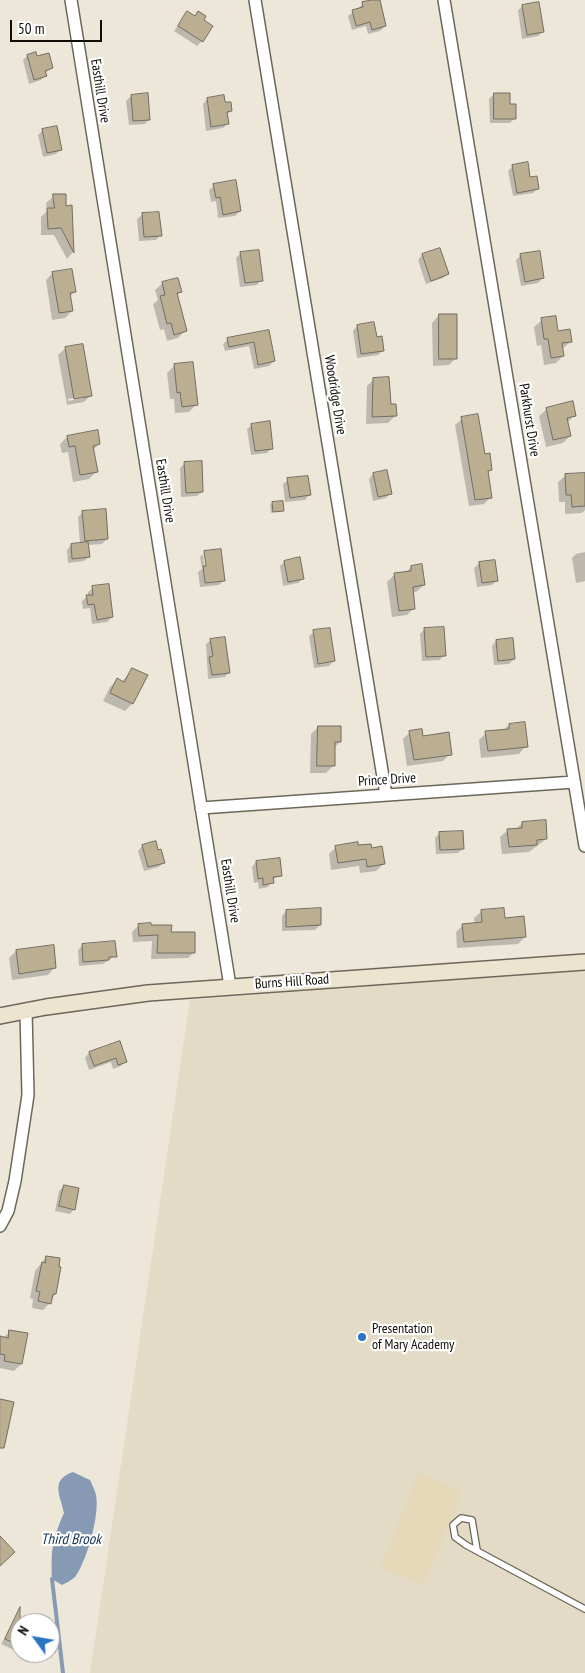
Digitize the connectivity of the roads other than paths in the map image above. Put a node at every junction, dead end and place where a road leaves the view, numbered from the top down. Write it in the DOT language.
graph roads {
  1 [pos="70,0"];
  2 [pos="255,0"];
  3 [pos="444,0"];
  4 [pos="574,782"];
  5 [pos="386,795"];
  6 [pos="201,808"];
  7 [pos="585,846"];
  8 [pos="585,962"];
  9 [pos="230,986"];
  10 [pos="26,1012"];
  11 [pos="0,1016"];
  12 [pos="0,1226"];
  13 [pos="477,1550"];
  14 [pos="585,1609"];
  1 -- 6 [label="street, Easthill Drive"];
  2 -- 5 [label="street, Woodridge Drive"];
  3 -- 4 [label="street, Parkhurst Drive"];
  4 -- 5 [label="street, Prince Drive"];
  4 -- 7 [label="street, Parkhurst Drive"];
  5 -- 6 [label="street, Prince Drive"];
  6 -- 9 [label="street, Easthill Drive"];
  8 -- 9 [label="street, Burns Hill Road"];
  9 -- 10 [label="street, Burns Hill Road"];
  10 -- 11 [label="street, Burns Hill Road"];
  10 -- 12 [label="street"];
  13 -- 13 [label="lane"];
  13 -- 14 [label="lane"];
}
